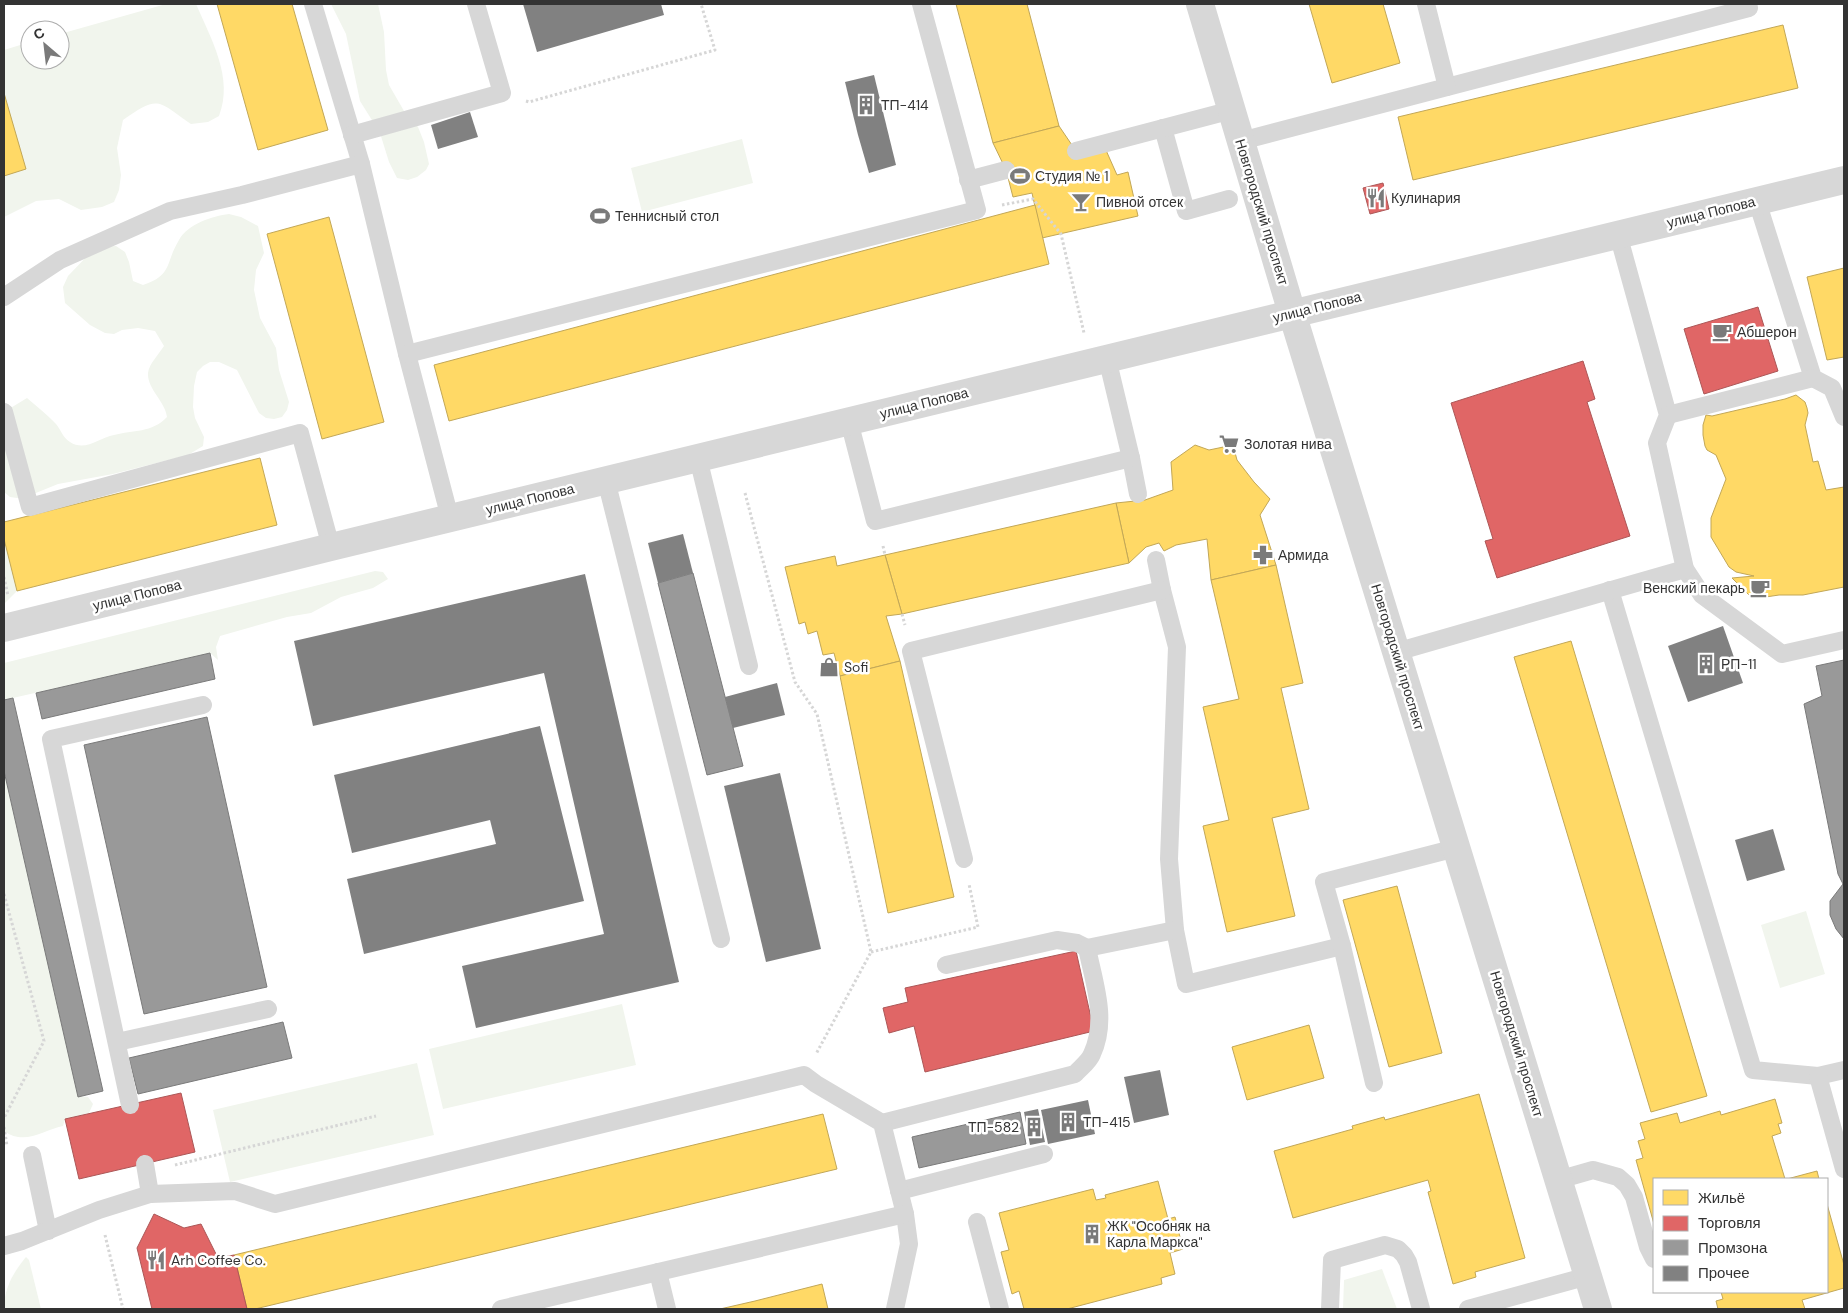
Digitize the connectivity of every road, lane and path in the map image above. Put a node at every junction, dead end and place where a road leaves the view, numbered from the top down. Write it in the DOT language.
graph roads {
  1 [pos="313,4"];
  2 [pos="476,4"];
  3 [pos="701,4"];
  4 [pos="921,4"];
  5 [pos="1200,4"];
  6 [pos="1426,4"];
  7 [pos="1748,4"];
  8 [pos="1447,87"];
  9 [pos="502,93"];
  10 [pos="1232,110"];
  11 [pos="1164,128"];
  12 [pos="352,136"];
  13 [pos="1241,140"];
  14 [pos="1076,151"];
  15 [pos="361,164"];
  16 [pos="1006,170"];
  17 [pos="968,180"];
  18 [pos="1844,180"];
  19 [pos="1229,199"];
  20 [pos="1757,201"];
  21 [pos="976,210"];
  22 [pos="1618,234"];
  23 [pos="4,297"];
  24 [pos="1292,313"];
  25 [pos="1084,334"];
  26 [pos="407,354"];
  27 [pos="1107,358"];
  28 [pos="1813,378"];
  29 [pos="1838,386"];
  30 [pos="4,412"];
  31 [pos="1668,415"];
  32 [pos="1844,417"];
  33 [pos="849,421"];
  34 [pos="698,458"];
  35 [pos="1131,458"];
  36 [pos="606,480"];
  37 [pos="745,493"];
  38 [pos="1138,494"];
  39 [pos="450,518"];
  40 [pos="331,547"];
  41 [pos="1156,560"];
  42 [pos="1685,569"];
  43 [pos="4,577"];
  44 [pos="1162,590"];
  45 [pos="1610,590"];
  46 [pos="9,599"];
  47 [pos="4,628"];
  48 [pos="1844,640"];
  49 [pos="1396,652"];
  50 [pos="748,666"];
  51 [pos="203,705"];
  52 [pos="1456,848"];
  53 [pos="964,858"];
  54 [pos="4,894"];
  55 [pos="1175,930"];
  56 [pos="721,939"];
  57 [pos="1342,946"];
  58 [pos="1087,948"];
  59 [pos="871,952"];
  60 [pos="946,965"];
  61 [pos="268,1009"];
  62 [pos="117,1042"];
  63 [pos="1844,1070"];
  64 [pos="804,1075"];
  65 [pos="1818,1076"];
  66 [pos="1374,1083"];
  67 [pos="130,1105"];
  68 [pos="376,1116"];
  69 [pos="4,1118"];
  70 [pos="882,1123"];
  71 [pos="1044,1154"];
  72 [pos="32,1155"];
  73 [pos="145,1168"];
  74 [pos="1844,1168"];
  75 [pos="1558,1180"];
  76 [pos="899,1190"];
  77 [pos="150,1194"];
  78 [pos="99,1210"];
  79 [pos="904,1214"];
  80 [pos="977,1222"];
  81 [pos="48,1231"];
  82 [pos="4,1246"];
  83 [pos="1653,1256"];
  84 [pos="658,1272"];
  85 [pos="1588,1276"];
  86 [pos="123,1309"];
  87 [pos="501,1309"];
  88 [pos="667,1309"];
  89 [pos="895,1309"];
  90 [pos="1000,1309"];
  91 [pos="1330,1309"];
  92 [pos="1421,1309"];
  93 [pos="1468,1309"];
  94 [pos="1598,1309"];
  1 -- 12 [label="lane"];
  2 -- 9 [label="lane"];
  3 -- 9 [label="path"];
  4 -- 17 [label="lane"];
  5 -- 10 [label="street, Новгородский проспект"];
  6 -- 8 [label="lane"];
  7 -- 8 [label="lane"];
  8 -- 13 [label="lane"];
  9 -- 12 [label="lane"];
  10 -- 11 [label="lane"];
  10 -- 13 [label="street, Новгородский проспект"];
  11 -- 14 [label="lane"];
  11 -- 19 [label="lane"];
  12 -- 15 [label="lane"];
  13 -- 24 [label="street, Новгородский проспект"];
  15 -- 23 [label="lane"];
  15 -- 26 [label="lane"];
  16 -- 17 [label="lane"];
  17 -- 21 [label="lane"];
  18 -- 20 [label="street, улица Попова"];
  20 -- 22 [label="street, улица Попова"];
  20 -- 28 [label="lane"];
  21 -- 25 [label="path"];
  21 -- 26 [label="lane"];
  22 -- 24 [label="street, улица Попова"];
  22 -- 31 [label="lane"];
  24 -- 27 [label="street, улица Попова"];
  24 -- 49 [label="street, Новгородский проспект"];
  26 -- 39 [label="lane"];
  27 -- 33 [label="street, улица Попова"];
  27 -- 35 [label="lane"];
  28 -- 29 [label="lane"];
  28 -- 31 [label="lane"];
  29 -- 32 [label="lane"];
  30 -- 40 [label="lane"];
  31 -- 42 [label="lane"];
  33 -- 34 [label="street, улица Попова"];
  33 -- 35 [label="lane"];
  34 -- 36 [label="street, улица Попова"];
  34 -- 50 [label="lane"];
  35 -- 38 [label="lane"];
  36 -- 39 [label="street, улица Попова"];
  36 -- 56 [label="lane"];
  37 -- 59 [label="path"];
  39 -- 40 [label="street, улица Попова"];
  40 -- 47 [label="street, улица Попова"];
  41 -- 44 [label="lane"];
  42 -- 45 [label="lane"];
  42 -- 48 [label="lane"];
  43 -- 46 [label="path"];
  44 -- 53 [label="lane"];
  44 -- 55 [label="lane"];
  45 -- 49 [label="lane"];
  45 -- 65 [label="lane"];
  49 -- 52 [label="street, Новгородский проспект"];
  51 -- 62 [label="lane"];
  52 -- 57 [label="lane"];
  52 -- 75 [label="street, Новгородский проспект"];
  53 -- 59 [label="path"];
  54 -- 69 [label="path"];
  55 -- 57 [label="lane"];
  55 -- 58 [label="lane"];
  57 -- 66 [label="lane"];
  58 -- 60 [label="lane"];
  58 -- 70 [label="lane"];
  59 -- 64 [label="path"];
  61 -- 62 [label="lane"];
  62 -- 67 [label="lane"];
  63 -- 65 [label="lane"];
  64 -- 70 [label="lane"];
  64 -- 77 [label="lane"];
  65 -- 74 [label="lane"];
  68 -- 73 [label="path"];
  70 -- 76 [label="lane"];
  71 -- 76 [label="lane"];
  72 -- 81 [label="lane"];
  73 -- 77 [label="lane"];
  75 -- 83 [label="lane"];
  75 -- 85 [label="street, Новгородский проспект"];
  76 -- 79 [label="lane"];
  77 -- 78 [label="lane"];
  78 -- 81 [label="lane"];
  78 -- 86 [label="path"];
  79 -- 84 [label="lane"];
  79 -- 89 [label="lane"];
  80 -- 90 [label="lane"];
  81 -- 82 [label="lane"];
  84 -- 87 [label="lane"];
  84 -- 88 [label="lane"];
  85 -- 93 [label="lane"];
  85 -- 94 [label="street, Новгородский проспект"];
  91 -- 92 [label="lane"];
}
